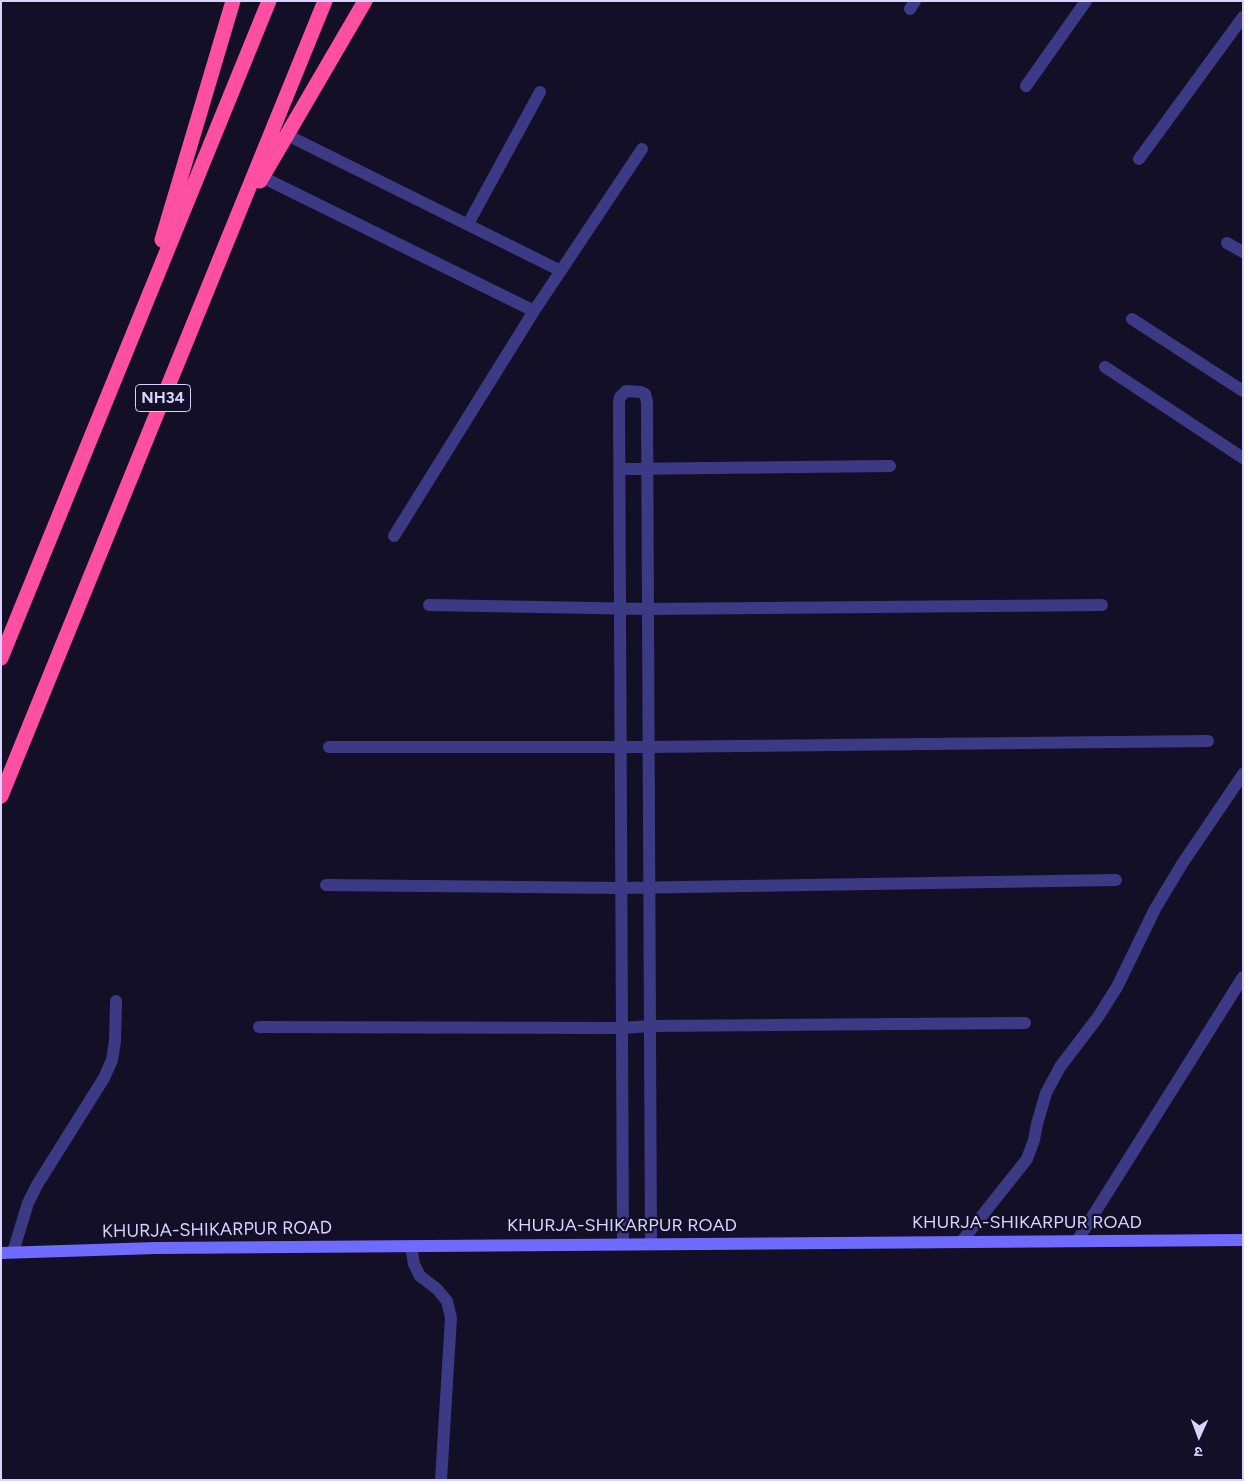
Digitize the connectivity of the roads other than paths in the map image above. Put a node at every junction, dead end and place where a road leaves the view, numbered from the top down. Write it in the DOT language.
graph roads {
  1 [pos="232,1"];
  2 [pos="269,1"];
  3 [pos="325,1"];
  4 [pos="365,1"];
  5 [pos="1086,1"];
  6 [pos="1243,17"];
  7 [pos="1026,86"];
  8 [pos="540,92"];
  9 [pos="287,135"];
  10 [pos="642,149"];
  11 [pos="1139,159"];
  12 [pos="262,177"];
  13 [pos="468,224"];
  14 [pos="232,229"];
  15 [pos="1227,243"];
  16 [pos="1243,252"];
  17 [pos="561,271"];
  18 [pos="534,312"];
  19 [pos="1132,319"];
  20 [pos="138,323"];
  21 [pos="1105,367"];
  22 [pos="1243,391"];
  23 [pos="1243,458"];
  24 [pos="890,466"];
  25 [pos="620,469"];
  26 [pos="648,469"];
  27 [pos="394,536"];
  28 [pos="429,605"];
  29 [pos="1102,605"];
  30 [pos="620,609"];
  31 [pos="648,609"];
  32 [pos="1,658"];
  33 [pos="1208,741"];
  34 [pos="621,746"];
  35 [pos="329,747"];
  36 [pos="649,747"];
  37 [pos="1243,774"];
  38 [pos="1,796"];
  39 [pos="1116,880"];
  40 [pos="326,885"];
  41 [pos="622,888"];
  42 [pos="649,888"];
  43 [pos="1243,977"];
  44 [pos="116,1001"];
  45 [pos="1024,1023"];
  46 [pos="650,1026"];
  47 [pos="259,1027"];
  48 [pos="622,1028"];
  49 [pos="1243,1240"];
  50 [pos="962,1241"];
  51 [pos="1077,1241"];
  52 [pos="623,1243"];
  53 [pos="651,1244"];
  54 [pos="411,1246"];
  55 [pos="7,1253"];
  56 [pos="441,1480"];
  1 -- 20 [label="highway"];
  2 -- 20 [label="highway, NH34"];
  3 -- 14 [label="highway, NH34"];
  4 -- 9 [label="highway"];
  5 -- 7 [label="street"];
  6 -- 11 [label="street"];
  8 -- 13 [label="street"];
  9 -- 12 [label="highway"];
  9 -- 13 [label="street"];
  10 -- 17 [label="street"];
  12 -- 14 [label="highway"];
  12 -- 18 [label="street"];
  13 -- 17 [label="street"];
  14 -- 38 [label="highway, NH34"];
  15 -- 16 [label="street"];
  17 -- 18 [label="street"];
  18 -- 27 [label="street"];
  19 -- 22 [label="street"];
  20 -- 32 [label="highway, NH34"];
  21 -- 23 [label="street"];
  24 -- 26 [label="street"];
  25 -- 26 [label="street"];
  25 -- 26 [label="street"];
  25 -- 30 [label="street"];
  26 -- 31 [label="street"];
  28 -- 30 [label="street"];
  29 -- 31 [label="street"];
  30 -- 31 [label="street"];
  30 -- 34 [label="street"];
  31 -- 36 [label="street"];
  33 -- 36 [label="street"];
  34 -- 35 [label="street"];
  34 -- 36 [label="street"];
  34 -- 41 [label="street"];
  36 -- 42 [label="street"];
  37 -- 50 [label="street"];
  39 -- 42 [label="street"];
  40 -- 41 [label="street"];
  41 -- 42 [label="street"];
  41 -- 48 [label="street"];
  42 -- 46 [label="street"];
  43 -- 51 [label="street"];
  44 -- 55 [label="street"];
  45 -- 46 [label="street"];
  46 -- 48 [label="street"];
  46 -- 53 [label="street"];
  47 -- 48 [label="street"];
  48 -- 52 [label="street"];
  49 -- 51 [label="street, KHURJA-SHIKARPUR ROAD"];
  50 -- 51 [label="street, KHURJA-SHIKARPUR ROAD"];
  50 -- 53 [label="street, KHURJA-SHIKARPUR ROAD"];
  52 -- 53 [label="street, KHURJA-SHIKARPUR ROAD"];
  52 -- 54 [label="street, KHURJA-SHIKARPUR ROAD"];
  54 -- 55 [label="street, KHURJA-SHIKARPUR ROAD"];
  54 -- 56 [label="street"];
}
